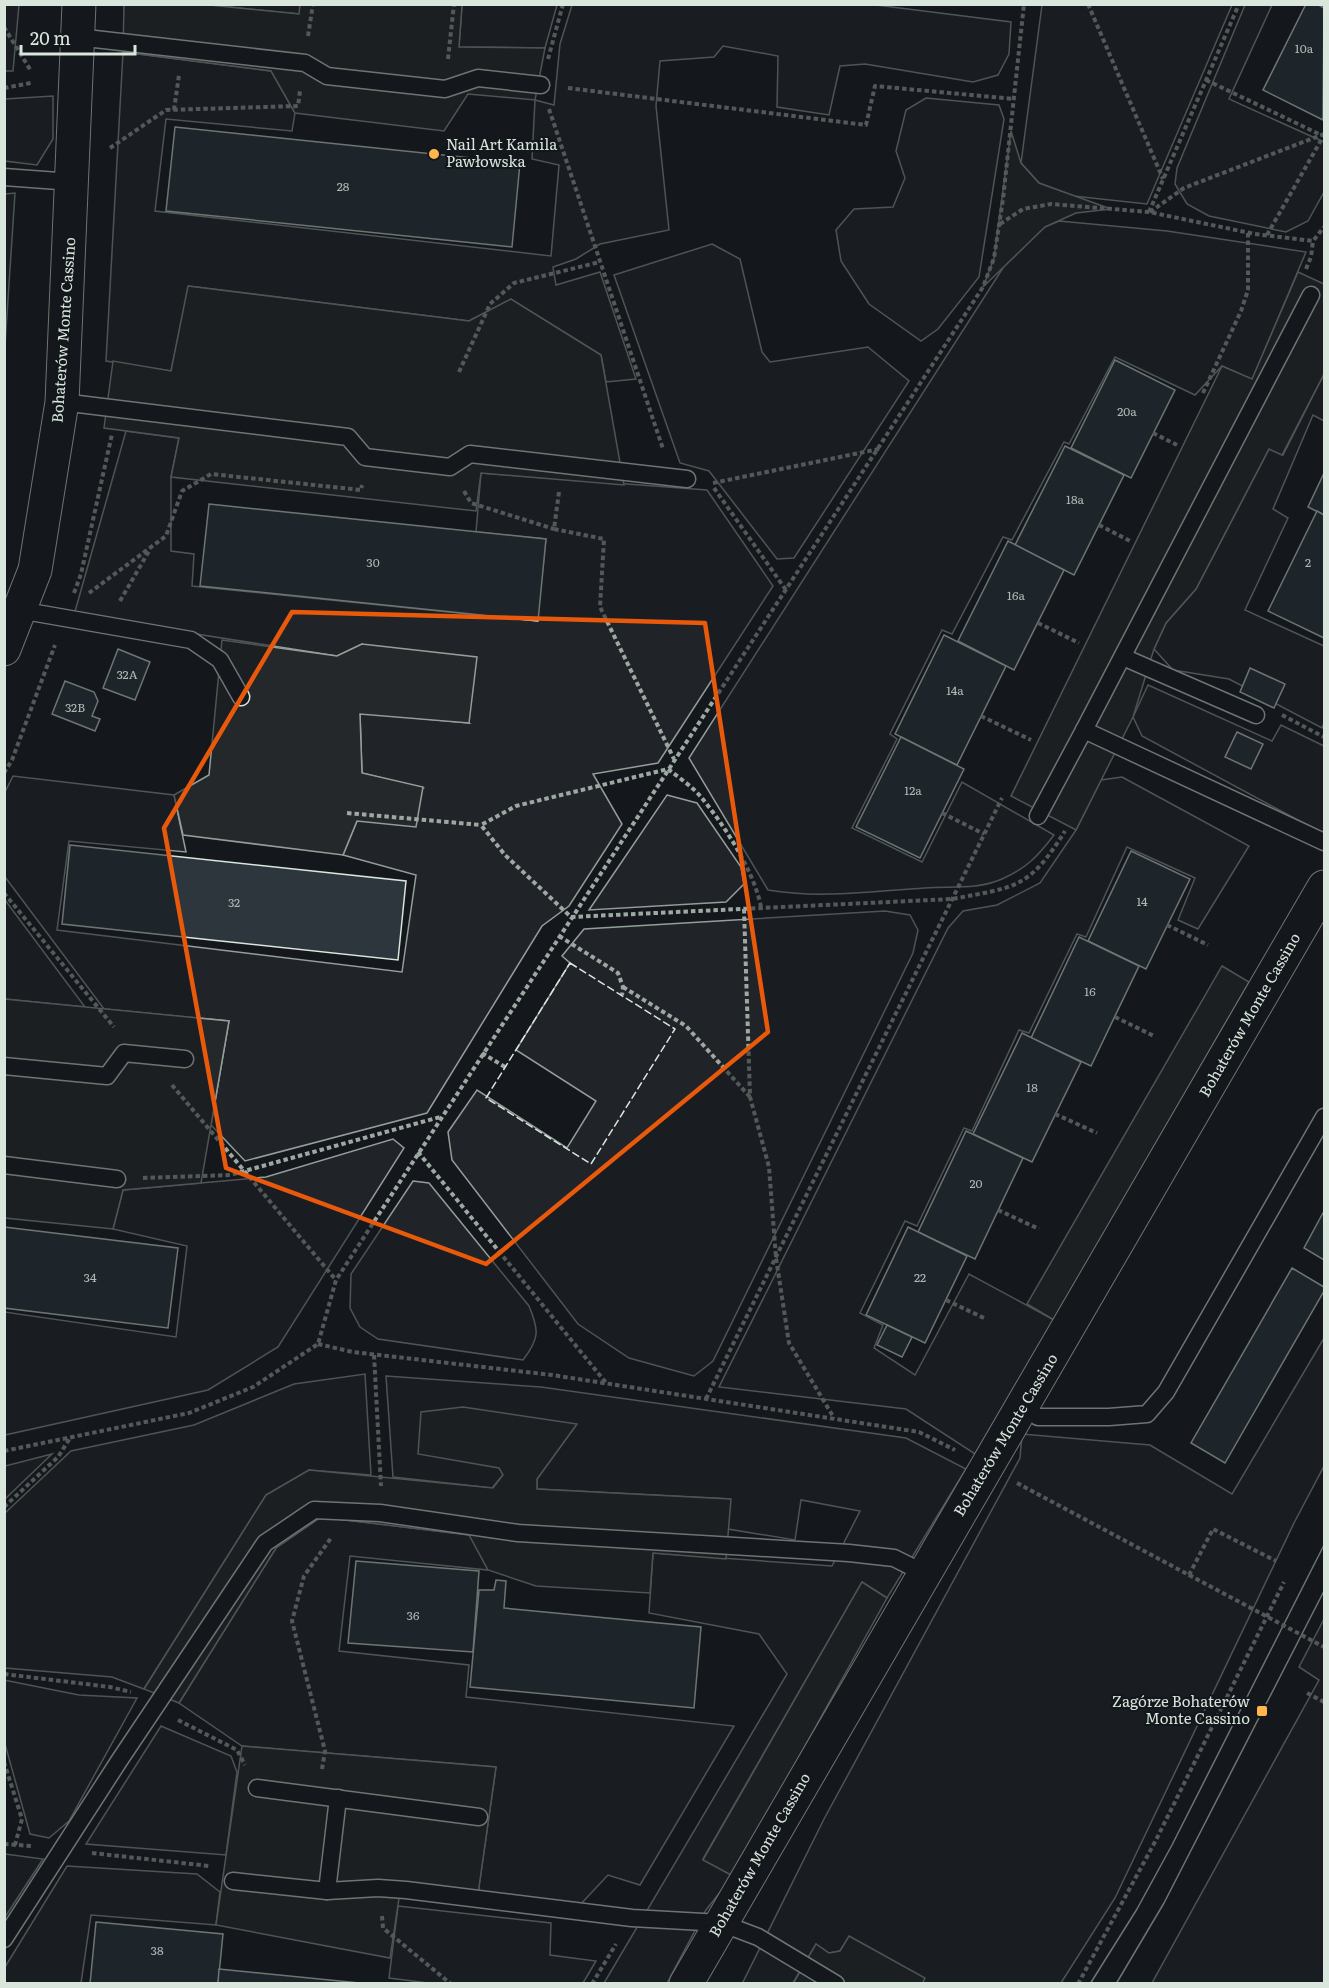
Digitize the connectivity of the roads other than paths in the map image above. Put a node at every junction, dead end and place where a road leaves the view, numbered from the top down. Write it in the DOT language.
graph roads {
  1 [pos="79,4"];
  2 [pos="77,37"];
  3 [pos="541,85"];
  4 [pos="4,177"];
  5 [pos="72,182"];
  6 [pos="1311,296"];
  7 [pos="62,402"];
  8 [pos="680,479"];
  9 [pos="20,610"];
  10 [pos="4,649"];
  11 [pos="1123,657"];
  12 [pos="241,697"];
  13 [pos="1256,715"];
  14 [pos="1084,730"];
  15 [pos="1038,816"];
  16 [pos="1324,842"];
  17 [pos="1324,887"];
  18 [pos="185,1059"];
  19 [pos="4,1066"];
  20 [pos="1324,1117"];
  21 [pos="4,1165"];
  22 [pos="117,1179"];
  23 [pos="1023,1408"];
  24 [pos="924,1573"];
  25 [pos="257,1788"];
  26 [pos="338,1798"];
  27 [pos="479,1816"];
  28 [pos="233,1881"];
  29 [pos="327,1891"];
  30 [pos="721,1923"];
  31 [pos="4,1939"];
  32 [pos="686,1983"];
  33 [pos="836,1983"];
  1 -- 2 [label="street, Bohaterów Monte Cassino"];
  2 -- 3 [label="lane"];
  2 -- 5 [label="street, Bohaterów Monte Cassino"];
  4 -- 5 [label="lane"];
  5 -- 7 [label="street, Bohaterów Monte Cassino"];
  6 -- 11 [label="lane"];
  7 -- 8 [label="lane"];
  7 -- 9 [label="street, Bohaterów Monte Cassino"];
  9 -- 10 [label="street, Bohaterów Monte Cassino"];
  9 -- 12 [label="lane"];
  11 -- 13 [label="lane"];
  11 -- 14 [label="lane"];
  14 -- 15 [label="lane"];
  14 -- 16 [label="lane"];
  17 -- 23 [label="street, Bohaterów Monte Cassino"];
  18 -- 19 [label="lane"];
  20 -- 23 [label="lane"];
  21 -- 22 [label="lane"];
  23 -- 24 [label="street, Bohaterów Monte Cassino"];
  24 -- 30 [label="street, Bohaterów Monte Cassino"];
  24 -- 31 [label="lane"];
  25 -- 26 [label="lane"];
  26 -- 27 [label="lane"];
  26 -- 29 [label="lane"];
  28 -- 29 [label="lane"];
  29 -- 30 [label="lane"];
  30 -- 32 [label="street, Bohaterów Monte Cassino"];
  30 -- 33 [label="lane"];
}
